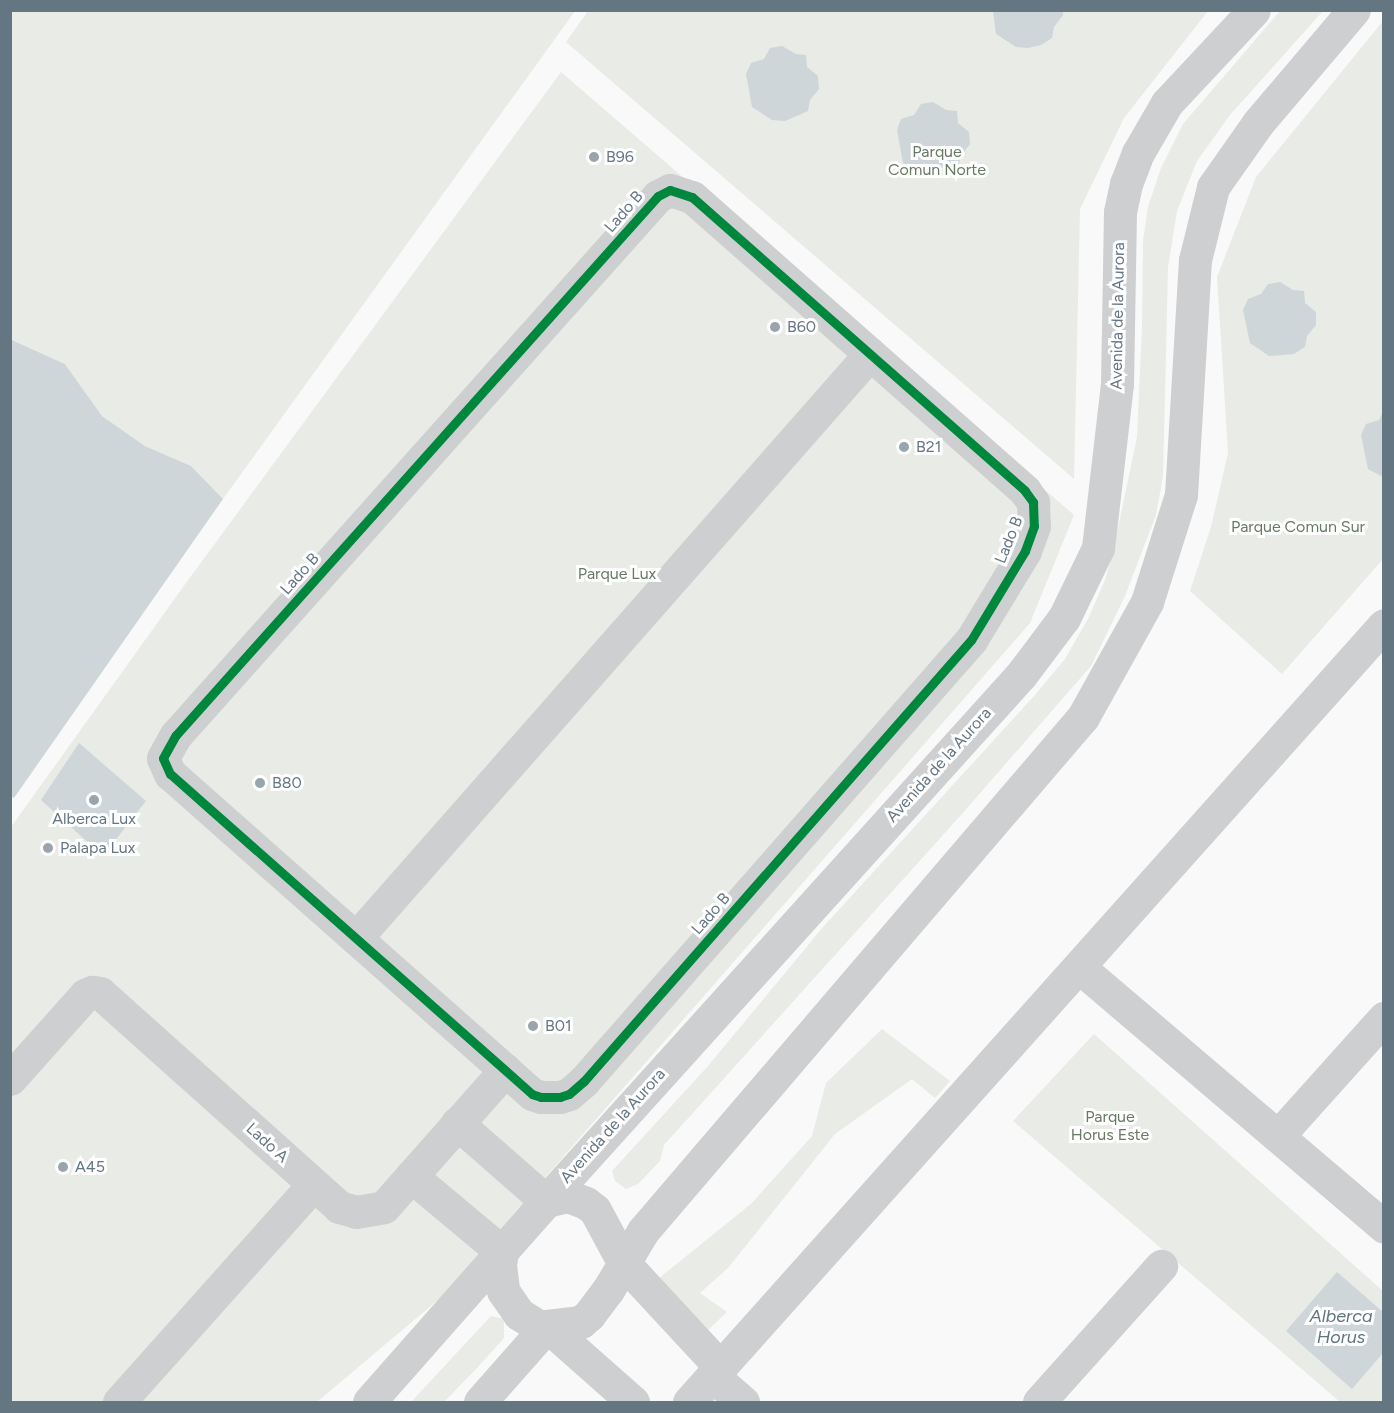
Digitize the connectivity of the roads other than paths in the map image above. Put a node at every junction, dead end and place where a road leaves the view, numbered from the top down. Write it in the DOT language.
graph roads {
  1 [pos="1254,10"];
  2 [pos="1354,10"];
  3 [pos="870,354"];
  4 [pos="1383,625"];
  5 [pos="356,938"];
  6 [pos="1078,967"];
  7 [pos="1383,1018"];
  8 [pos="505,1070"];
  9 [pos="10,1079"];
  10 [pos="457,1123"];
  11 [pos="1278,1136"];
  12 [pos="411,1176"];
  13 [pos="313,1185"];
  14 [pos="546,1201"];
  15 [pos="1383,1227"];
  16 [pos="502,1252"];
  17 [pos="623,1262"];
  18 [pos="1161,1266"];
  19 [pos="547,1326"];
  20 [pos="717,1372"];
  21 [pos="119,1402"];
  22 [pos="369,1402"];
  23 [pos="480,1402"];
  24 [pos="633,1402"];
  25 [pos="689,1402"];
  26 [pos="744,1402"];
  27 [pos="1039,1402"];
  1 -- 14 [label="street, Avenida de la Aurora"];
  2 -- 17 [label="street"];
  3 -- 5 [label="street"];
  3 -- 5 [label="street, Lado B"];
  3 -- 8 [label="street, Lado B"];
  4 -- 6 [label="street"];
  5 -- 8 [label="street, Lado B"];
  6 -- 11 [label="street"];
  6 -- 20 [label="street"];
  7 -- 11 [label="street"];
  8 -- 10 [label="street, Lado A"];
  9 -- 13 [label="street, Lado A"];
  10 -- 12 [label="street, Lado A"];
  10 -- 14 [label="street"];
  11 -- 15 [label="street"];
  12 -- 13 [label="street, Lado A"];
  12 -- 16 [label="street"];
  13 -- 21 [label="street"];
  14 -- 16 [label="street, Avenida de la Aurora"];
  14 -- 17 [label="street"];
  16 -- 19 [label="street"];
  16 -- 22 [label="street, Avenida de la Aurora"];
  17 -- 19 [label="street"];
  17 -- 20 [label="street"];
  18 -- 27 [label="street"];
  19 -- 23 [label="street"];
  19 -- 24 [label="street"];
  20 -- 25 [label="street"];
  20 -- 26 [label="street"];
}
